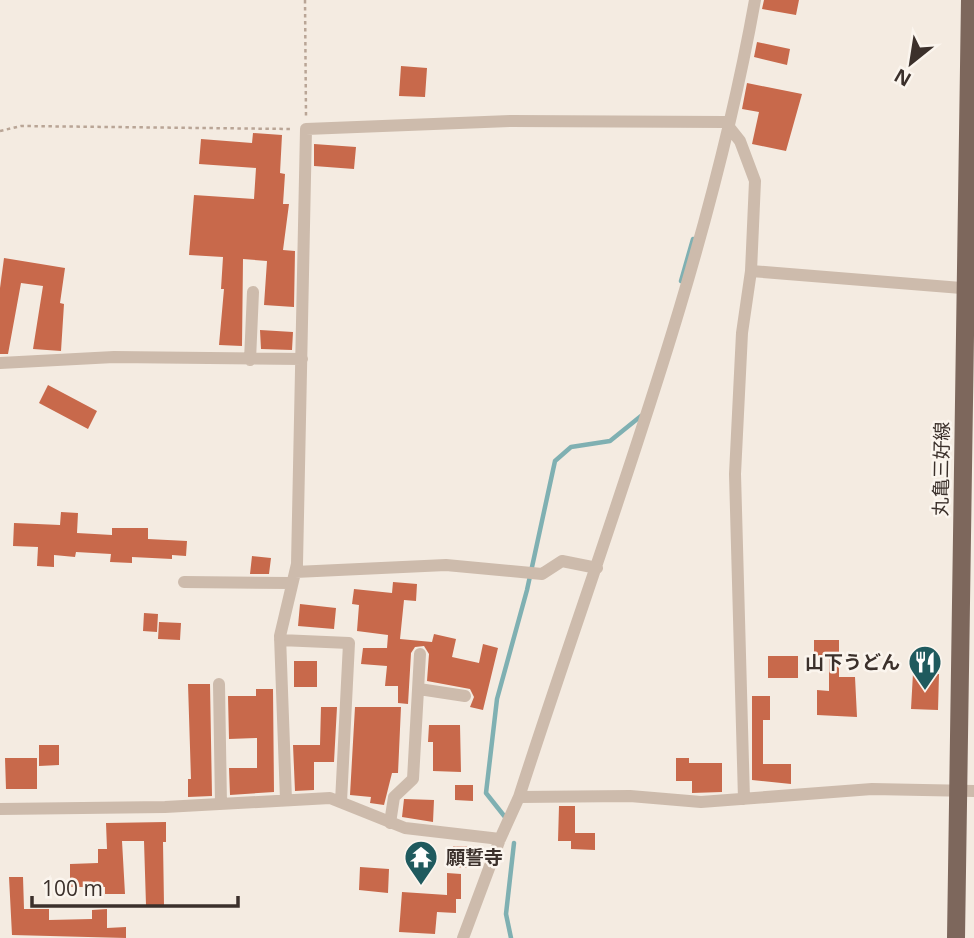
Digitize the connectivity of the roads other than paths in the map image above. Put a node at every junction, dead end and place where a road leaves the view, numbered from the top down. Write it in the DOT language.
graph roads {
  1 [pos="755,0"];
  2 [pos="970,0"];
  3 [pos="728,126"];
  4 [pos="751,271"];
  5 [pos="970,288"];
  6 [pos="253,292"];
  7 [pos="302,359"];
  8 [pos="250,360"];
  9 [pos="0,363"];
  10 [pos="597,568"];
  11 [pos="293,577"];
  12 [pos="184,582"];
  13 [pos="280,640"];
  14 [pos="420,654"];
  15 [pos="219,684"];
  16 [pos="419,689"];
  17 [pos="465,696"];
  18 [pos="966,790"];
  19 [pos="519,797"];
  20 [pos="744,799"];
  21 [pos="286,800"];
  22 [pos="341,802"];
  23 [pos="221,804"];
  24 [pos="0,809"];
  25 [pos="390,823"];
  26 [pos="499,839"];
  27 [pos="463,938"];
  28 [pos="956,938"];
  1 -- 3 [label="street"];
  2 -- 5 [label="main road, 丸亀三好線"];
  3 -- 4 [label="street"];
  3 -- 7 [label="street"];
  3 -- 10 [label="street"];
  4 -- 5 [label="street"];
  4 -- 20 [label="street"];
  5 -- 18 [label="main road, 丸亀三好線"];
  6 -- 8 [label="street"];
  7 -- 8 [label="street"];
  7 -- 11 [label="street"];
  8 -- 9 [label="street"];
  10 -- 11 [label="street"];
  10 -- 19 [label="street"];
  11 -- 12 [label="street"];
  11 -- 13 [label="street"];
  13 -- 21 [label="street"];
  13 -- 22 [label="street"];
  14 -- 16 [label="street"];
  15 -- 23 [label="street"];
  16 -- 17 [label="street"];
  16 -- 25 [label="street"];
  18 -- 20 [label="street"];
  18 -- 28 [label="main road, 丸亀三好線"];
  19 -- 20 [label="street"];
  19 -- 26 [label="street"];
  21 -- 22 [label="street"];
  21 -- 23 [label="street"];
  22 -- 25 [label="street"];
  23 -- 24 [label="street"];
  25 -- 26 [label="street"];
  26 -- 27 [label="street"];
}
